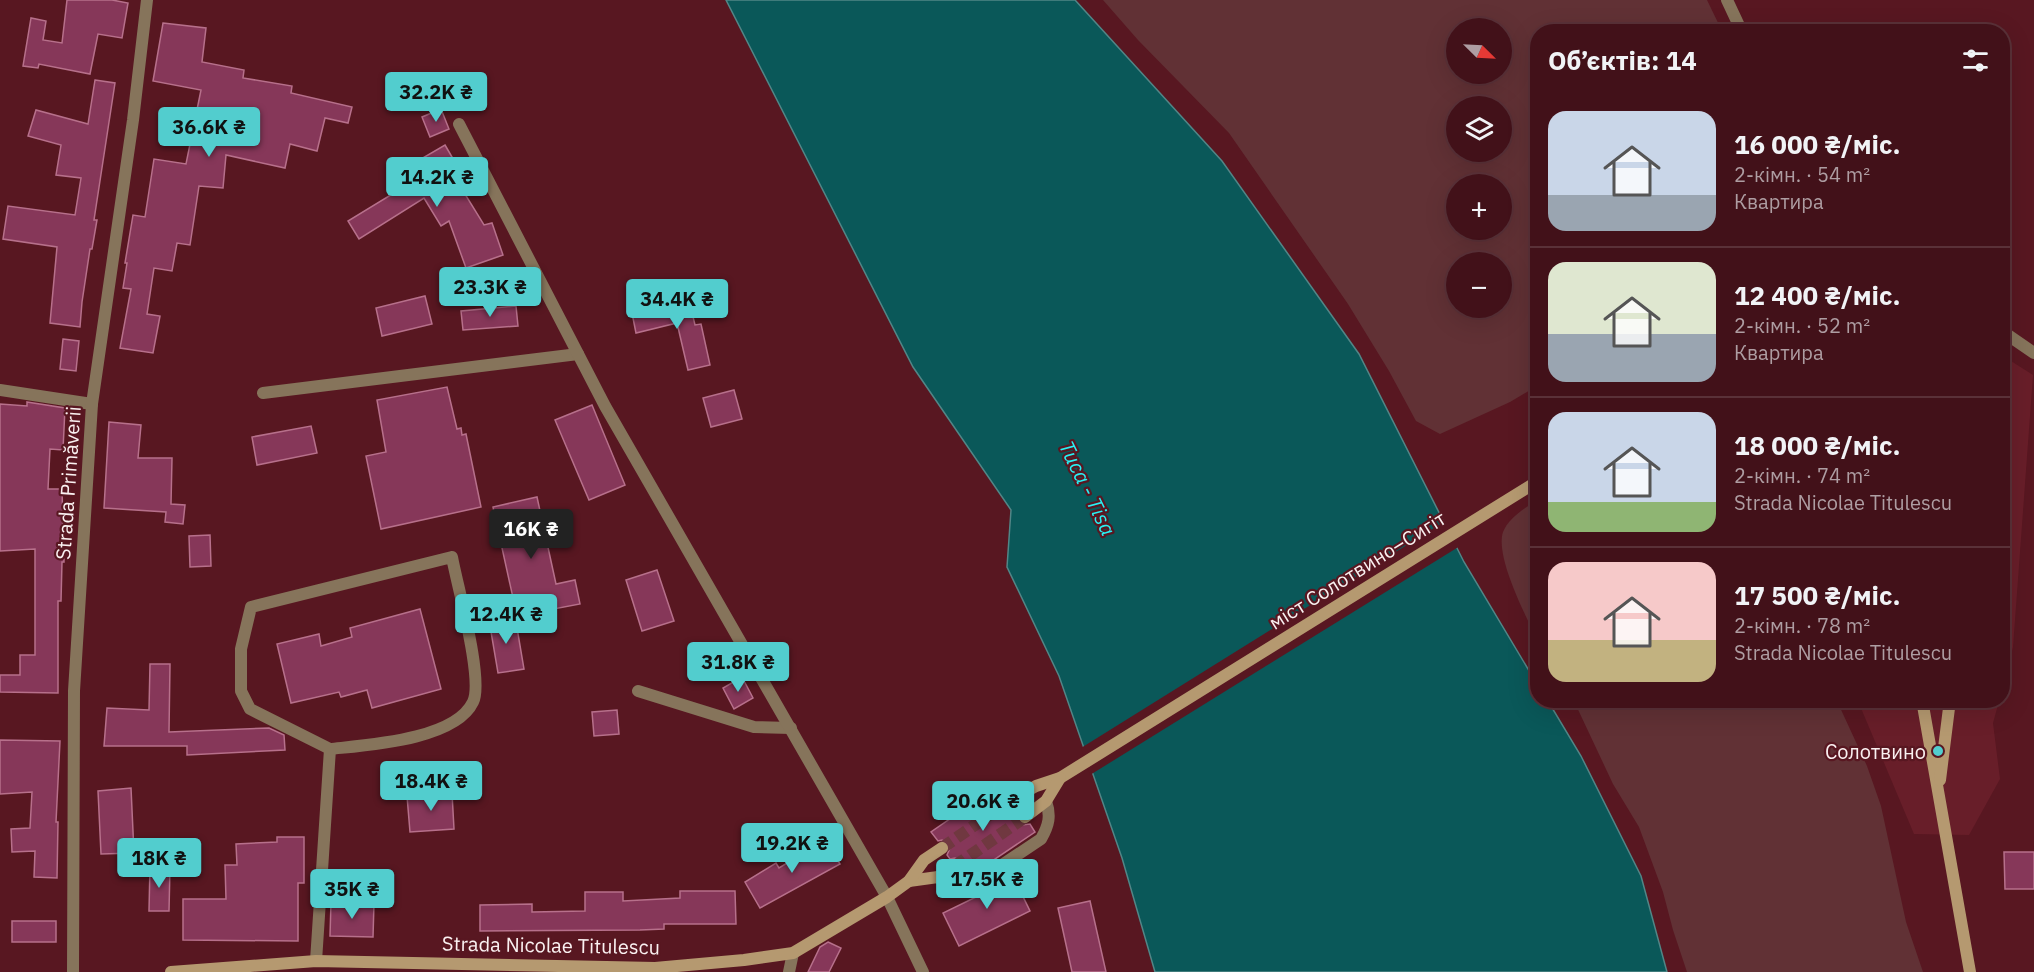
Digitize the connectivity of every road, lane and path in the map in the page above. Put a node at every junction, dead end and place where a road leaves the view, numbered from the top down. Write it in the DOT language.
graph roads {
  1 [pos="147,0"];
  2 [pos="1727,0"];
  3 [pos="1738,24"];
  4 [pos="459,124"];
  5 [pos="2010,336"];
  6 [pos="2034,353"];
  7 [pos="578,354"];
  8 [pos="0,390"];
  9 [pos="263,393"];
  10 [pos="92,404"];
  11 [pos="1530,486"];
  12 [pos="638,691"];
  13 [pos="1923,708"];
  14 [pos="1949,708"];
  15 [pos="791,728"];
  16 [pos="330,749"];
  17 [pos="1060,778"];
  18 [pos="1938,793"];
  19 [pos="1012,799"];
  20 [pos="1046,801"];
  21 [pos="1025,817"];
  22 [pos="942,848"];
  23 [pos="955,866"];
  24 [pos="938,877"];
  25 [pos="909,881"];
  26 [pos="887,897"];
  27 [pos="793,953"];
  28 [pos="316,961"];
  29 [pos="73,972"];
  30 [pos="171,972"];
  31 [pos="789,972"];
  32 [pos="923,972"];
  33 [pos="1970,972"];
  1 -- 10 [label="street, Strada Primăverii"];
  2 -- 3 [label="street"];
  4 -- 7 [label="street"];
  5 -- 6 [label="street"];
  7 -- 9 [label="street"];
  7 -- 15 [label="street"];
  8 -- 10 [label="street"];
  10 -- 29 [label="street, Strada Primăverii"];
  11 -- 17 [label="street, міст Солотвино–Сигіт"];
  12 -- 15 [label="street"];
  13 -- 18 [label="street"];
  14 -- 18 [label="street"];
  15 -- 26 [label="street"];
  16 -- 16 [label="street"];
  16 -- 28 [label="street"];
  17 -- 19 [label="street"];
  17 -- 20 [label="street"];
  18 -- 33 [label="street"];
  20 -- 21 [label="street"];
  20 -- 24 [label="street"];
  22 -- 25 [label="street, Strada Nicolae Titulescu"];
  23 -- 24 [label="street, Strada Nicolae Titulescu"];
  24 -- 25 [label="street, Strada Nicolae Titulescu"];
  25 -- 26 [label="street, Strada Nicolae Titulescu"];
  26 -- 27 [label="street, Strada Nicolae Titulescu"];
  26 -- 32 [label="street"];
  27 -- 28 [label="street, Strada Nicolae Titulescu"];
  27 -- 31 [label="street"];
  28 -- 30 [label="street, Strada Nicolae Titulescu"];
}
